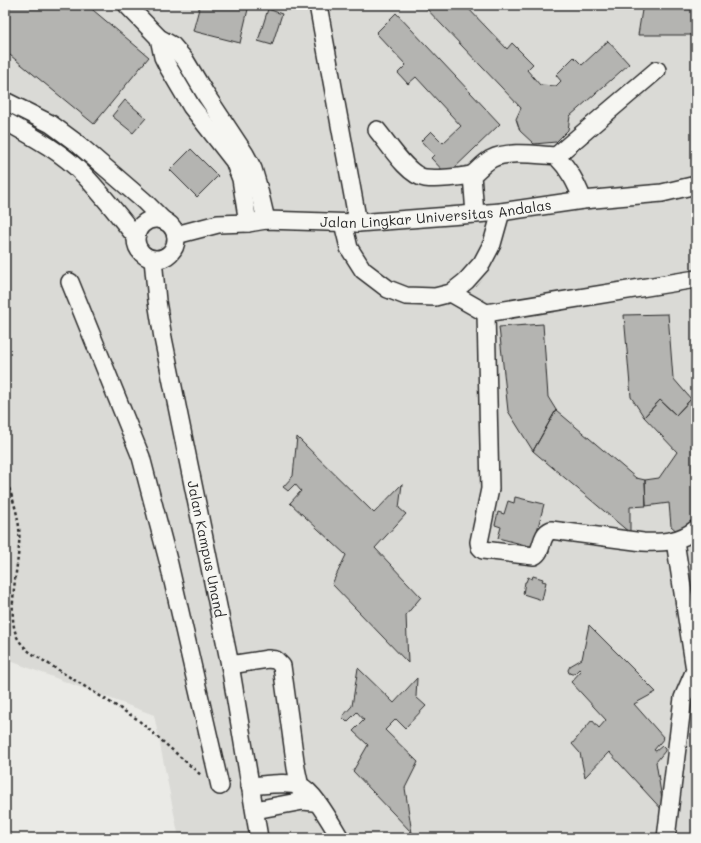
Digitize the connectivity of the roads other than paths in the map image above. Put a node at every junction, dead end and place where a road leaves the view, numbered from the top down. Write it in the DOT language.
graph roads {
  1 [pos="127,5"];
  2 [pos="318,5"];
  3 [pos="159,38"];
  4 [pos="657,70"];
  5 [pos="206,95"];
  6 [pos="5,101"];
  7 [pos="191,106"];
  8 [pos="5,120"];
  9 [pos="377,130"];
  10 [pos="556,156"];
  11 [pos="239,157"];
  12 [pos="472,175"];
  13 [pos="696,186"];
  14 [pos="583,200"];
  15 [pos="501,212"];
  16 [pos="475,214"];
  17 [pos="266,220"];
  18 [pos="164,221"];
  19 [pos="350,223"];
  20 [pos="248,224"];
  21 [pos="176,235"];
  22 [pos="136,237"];
  23 [pos="153,259"];
  24 [pos="696,279"];
  25 [pos="70,282"];
  26 [pos="451,293"];
  27 [pos="486,313"];
  28 [pos="696,528"];
  29 [pos="675,540"];
  30 [pos="230,665"];
  31 [pos="220,786"];
  32 [pos="250,786"];
  33 [pos="307,796"];
  34 [pos="255,810"];
  35 [pos="259,838"];
  36 [pos="340,838"];
  37 [pos="666,838"];
  1 -- 3 [label="street"];
  2 -- 19 [label="street"];
  3 -- 5 [label="street"];
  3 -- 7 [label="street"];
  4 -- 10 [label="street"];
  5 -- 7 [label="street"];
  5 -- 11 [label="street"];
  6 -- 18 [label="street"];
  7 -- 11 [label="street"];
  8 -- 22 [label="street"];
  9 -- 12 [label="street"];
  10 -- 12 [label="street"];
  10 -- 14 [label="street"];
  11 -- 17 [label="street"];
  11 -- 20 [label="street"];
  12 -- 16 [label="street"];
  13 -- 14 [label="street, Jalan Lingkar Universitas Andalas"];
  14 -- 15 [label="street, Jalan Lingkar Universitas Andalas"];
  15 -- 16 [label="street, Jalan Lingkar Universitas Andalas"];
  15 -- 26 [label="street"];
  16 -- 19 [label="street, Jalan Lingkar Universitas Andalas"];
  17 -- 19 [label="street, Jalan Lingkar Universitas Andalas"];
  17 -- 20 [label="street, Jalan Lingkar Universitas Andalas"];
  18 -- 21 [label="street"];
  18 -- 22 [label="street"];
  19 -- 26 [label="street"];
  20 -- 21 [label="street, Jalan Lingkar Universitas Andalas"];
  21 -- 23 [label="street"];
  22 -- 23 [label="street"];
  23 -- 30 [label="street, Jalan Kampus Unand"];
  24 -- 27 [label="street"];
  25 -- 31 [label="street"];
  26 -- 27 [label="street"];
  27 -- 29 [label="street"];
  28 -- 29 [label="street"];
  29 -- 37 [label="street"];
  30 -- 32 [label="street, Jalan Kampus Unand"];
  30 -- 33 [label="street"];
  32 -- 33 [label="street"];
  32 -- 34 [label="street, Jalan Kampus Unand"];
  33 -- 34 [label="street"];
  33 -- 36 [label="street"];
  34 -- 35 [label="street, Jalan Kampus Unand"];
}
